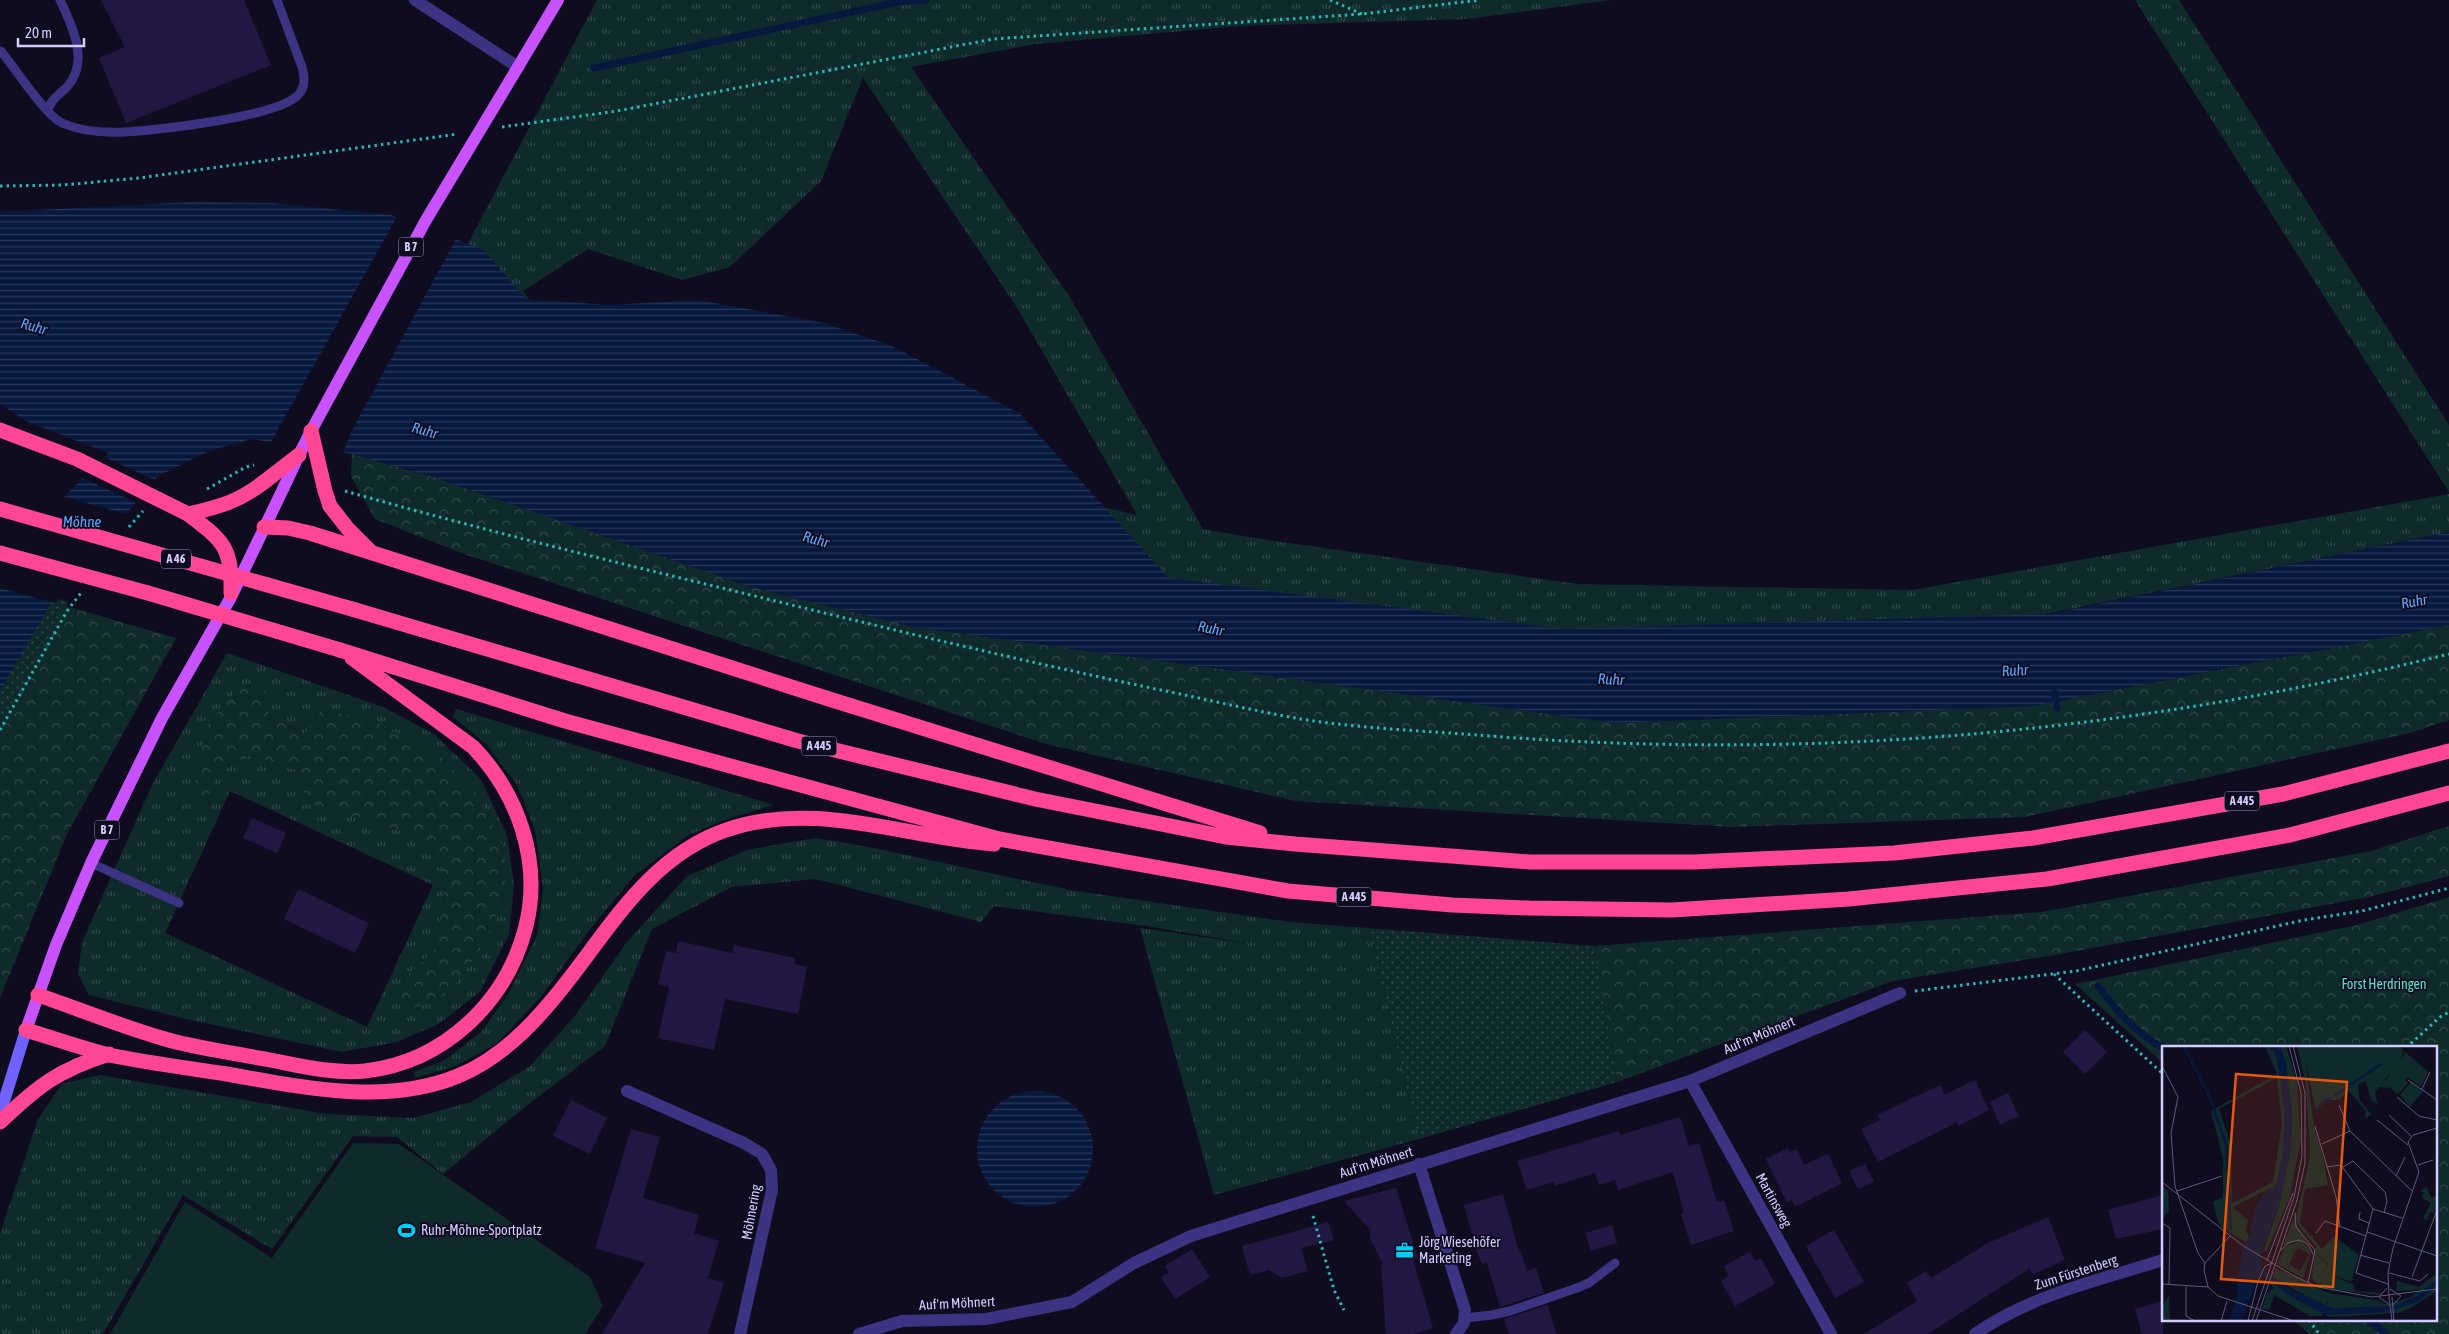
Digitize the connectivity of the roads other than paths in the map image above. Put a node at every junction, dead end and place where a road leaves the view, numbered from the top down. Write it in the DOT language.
graph roads {
  1 [pos="60,0"];
  2 [pos="277,0"];
  3 [pos="415,0"];
  4 [pos="558,0"];
  5 [pos="1,51"];
  6 [pos="518,67"];
  7 [pos="48,111"];
  8 [pos="0,430"];
  9 [pos="311,431"];
  10 [pos="299,455"];
  11 [pos="0,509"];
  12 [pos="188,514"];
  13 [pos="264,527"];
  14 [pos="0,553"];
  15 [pos="375,556"];
  16 [pos="231,592"];
  17 [pos="352,609"];
  18 [pos="340,650"];
  19 [pos="2449,750"];
  20 [pos="2449,793"];
  21 [pos="1294,844"];
  22 [pos="1038,847"];
  23 [pos="91,863"];
  24 [pos="179,903"];
  25 [pos="1900,993"];
  26 [pos="38,995"];
  27 [pos="26,1030"];
  28 [pos="109,1054"];
  29 [pos="1690,1081"];
  30 [pos="627,1091"];
  31 [pos="0,1114"];
  32 [pos="0,1122"];
  33 [pos="1419,1164"];
  34 [pos="2162,1260"];
  35 [pos="1616,1263"];
  36 [pos="1465,1318"];
  37 [pos="740,1334"];
  38 [pos="859,1334"];
  39 [pos="1456,1334"];
  40 [pos="1831,1334"];
  41 [pos="1975,1334"];
  1 -- 7 [label="lane"];
  2 -- 7 [label="lane"];
  3 -- 6 [label="street"];
  4 -- 6 [label="main road, B 7"];
  5 -- 7 [label="lane"];
  6 -- 9 [label="main road, B 7, bridge"];
  8 -- 12 [label="highway, bridge"];
  9 -- 10 [label="main road, B 7"];
  9 -- 15 [label="highway, bridge"];
  10 -- 12 [label="highway, bridge"];
  10 -- 13 [label="main road, B 7, bridge"];
  11 -- 17 [label="highway, A 46, bridge"];
  12 -- 16 [label="highway"];
  13 -- 15 [label="highway"];
  13 -- 16 [label="main road, B 7"];
  14 -- 18 [label="highway, bridge"];
  15 -- 21 [label="highway"];
  16 -- 23 [label="main road, B 7"];
  17 -- 21 [label="highway, A 445"];
  18 -- 22 [label="highway, A 445"];
  18 -- 26 [label="highway"];
  19 -- 21 [label="highway, A 445"];
  20 -- 22 [label="highway, A 445"];
  22 -- 28 [label="highway"];
  23 -- 24 [label="lane"];
  23 -- 26 [label="main road, B 7"];
  25 -- 29 [label="street, Auf'm Möhnert"];
  26 -- 27 [label="main road, B 7"];
  27 -- 28 [label="highway"];
  27 -- 31 [label="main road"];
  28 -- 32 [label="highway"];
  29 -- 33 [label="street, Auf'm Möhnert"];
  29 -- 40 [label="street, Martinsweg"];
  30 -- 37 [label="street, Möhnering"];
  33 -- 36 [label="street"];
  33 -- 38 [label="street, Auf'm Möhnert"];
  34 -- 41 [label="street, Zum Fürstenberg"];
  35 -- 36 [label="lane"];
  36 -- 39 [label="street"];
}
